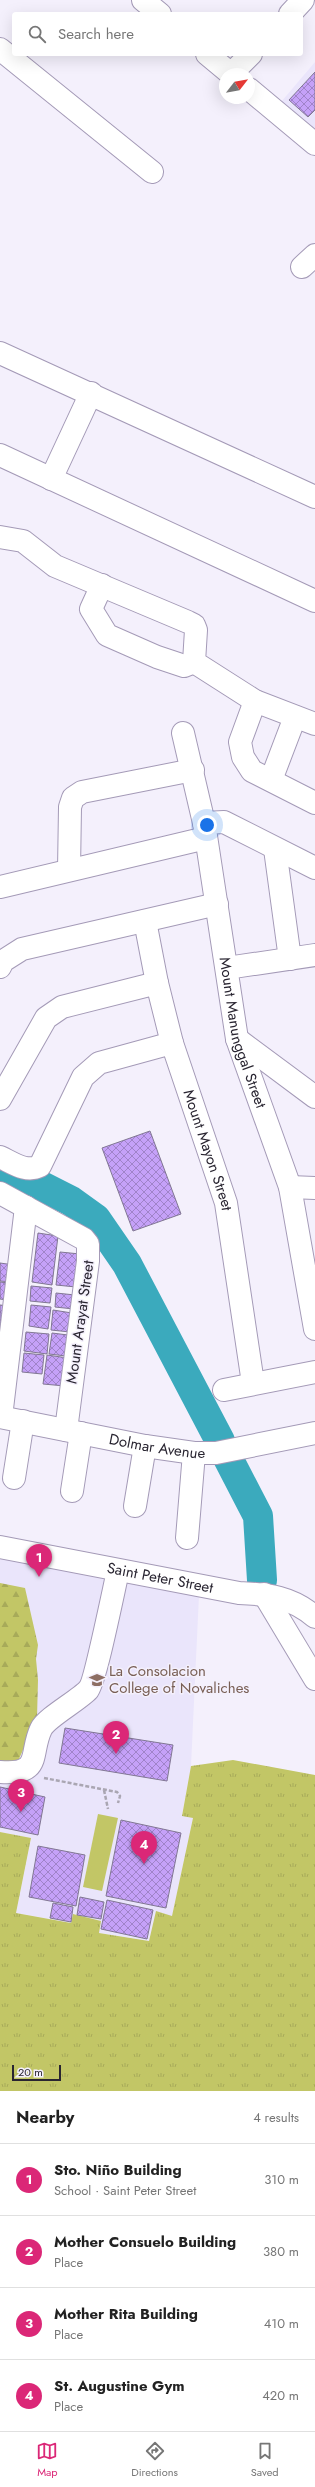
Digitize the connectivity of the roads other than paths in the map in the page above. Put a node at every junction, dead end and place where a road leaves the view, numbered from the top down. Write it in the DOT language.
graph roads {
  1 [pos="144,0"];
  2 [pos="303,0"];
  3 [pos="158,12"];
  4 [pos="292,12"];
  5 [pos="0,49"];
  6 [pos="209,56"];
  7 [pos="249,56"];
  8 [pos="224,68"];
  9 [pos="237,68"];
  10 [pos="255,94"];
  11 [pos="315,144"];
  12 [pos="152,172"];
  13 [pos="0,353"];
  14 [pos="91,393"];
  15 [pos="0,456"];
  16 [pos="51,479"];
  17 [pos="315,497"];
  18 [pos="0,537"];
  19 [pos="102,585"];
  20 [pos="315,601"];
  21 [pos="194,662"];
  22 [pos="255,701"];
  23 [pos="295,717"];
  24 [pos="315,724"];
  25 [pos="183,733"];
  26 [pos="193,770"];
  27 [pos="271,780"];
  28 [pos="315,802"];
  29 [pos="205,831"];
  30 [pos="275,849"];
  31 [pos="315,868"];
  32 [pos="69,870"];
  33 [pos="0,887"];
  34 [pos="217,904"];
  35 [pos="145,922"];
  36 [pos="315,955"];
  37 [pos="290,959"];
  38 [pos="0,967"];
  39 [pos="227,968"];
  40 [pos="157,982"];
  41 [pos="237,1039"];
  42 [pos="172,1043"];
  43 [pos="315,1097"];
  44 [pos="0,1099"];
  45 [pos="0,1156"];
  46 [pos="290,1187"];
  47 [pos="315,1188"];
  48 [pos="0,1193"];
  49 [pos="26,1207"];
  50 [pos="315,1329"];
  51 [pos="315,1372"];
  52 [pos="253,1383"];
  53 [pos="224,1390"];
  54 [pos="0,1417"];
  55 [pos="23,1421"];
  56 [pos="74,1431"];
  57 [pos="315,1433"];
  58 [pos="145,1446"];
  59 [pos="194,1453"];
  60 [pos="14,1478"];
  61 [pos="72,1491"];
  62 [pos="135,1506"];
  63 [pos="187,1538"];
  64 [pos="0,1547"];
  65 [pos="118,1571"];
  66 [pos="264,1594"];
  67 [pos="315,1617"];
  68 [pos="315,1679"];
  69 [pos="0,1772"];
  1 -- 3 [label="street"];
  2 -- 4 [label="street"];
  5 -- 12 [label="street"];
  6 -- 8 [label="street"];
  7 -- 9 [label="street"];
  10 -- 11 [label="street"];
  13 -- 14 [label="street"];
  14 -- 16 [label="street"];
  14 -- 17 [label="street"];
  15 -- 16 [label="street"];
  16 -- 20 [label="street"];
  18 -- 19 [label="street"];
  19 -- 21 [label="street"];
  19 -- 21 [label="street"];
  21 -- 22 [label="street"];
  22 -- 23 [label="street"];
  22 -- 27 [label="street"];
  23 -- 24 [label="street"];
  23 -- 27 [label="street"];
  25 -- 26 [label="street, Mount Manunggal Street"];
  26 -- 29 [label="street, Mount Manunggal Street"];
  26 -- 32 [label="street"];
  27 -- 28 [label="street"];
  29 -- 30 [label="street"];
  29 -- 32 [label="street"];
  29 -- 34 [label="street, Mount Manunggal Street"];
  30 -- 31 [label="street"];
  30 -- 37 [label="street"];
  32 -- 33 [label="street"];
  34 -- 35 [label="street"];
  34 -- 39 [label="street, Mount Manunggal Street"];
  35 -- 38 [label="street"];
  35 -- 40 [label="street, Mount Mayon Street"];
  36 -- 37 [label="street"];
  37 -- 39 [label="street"];
  39 -- 41 [label="street, Mount Manunggal Street"];
  40 -- 42 [label="street, Mount Mayon Street"];
  40 -- 44 [label="street"];
  41 -- 43 [label="street"];
  41 -- 46 [label="street, Mount Manunggal Street"];
  42 -- 45 [label="street"];
  42 -- 52 [label="street, Mount Mayon Street"];
  46 -- 47 [label="street"];
  46 -- 50 [label="street, Mount Manunggal Street"];
  48 -- 49 [label="street, Mount Arayat Street"];
  49 -- 54 [label="street"];
  49 -- 56 [label="street, Mount Arayat Street"];
  51 -- 52 [label="street"];
  52 -- 53 [label="street"];
  54 -- 55 [label="street, Dolmar Avenue"];
  55 -- 56 [label="street, Dolmar Avenue"];
  55 -- 60 [label="street"];
  56 -- 58 [label="street, Dolmar Avenue"];
  56 -- 61 [label="street"];
  57 -- 59 [label="street, Dolmar Avenue"];
  58 -- 59 [label="street, Dolmar Avenue"];
  58 -- 62 [label="street"];
  59 -- 63 [label="street"];
  64 -- 65 [label="street, Saint Peter Street"];
  65 -- 66 [label="street, Saint Peter Street"];
  65 -- 69 [label="street"];
  66 -- 67 [label="street, Saint Peter Street"];
  66 -- 68 [label="street"];
}
